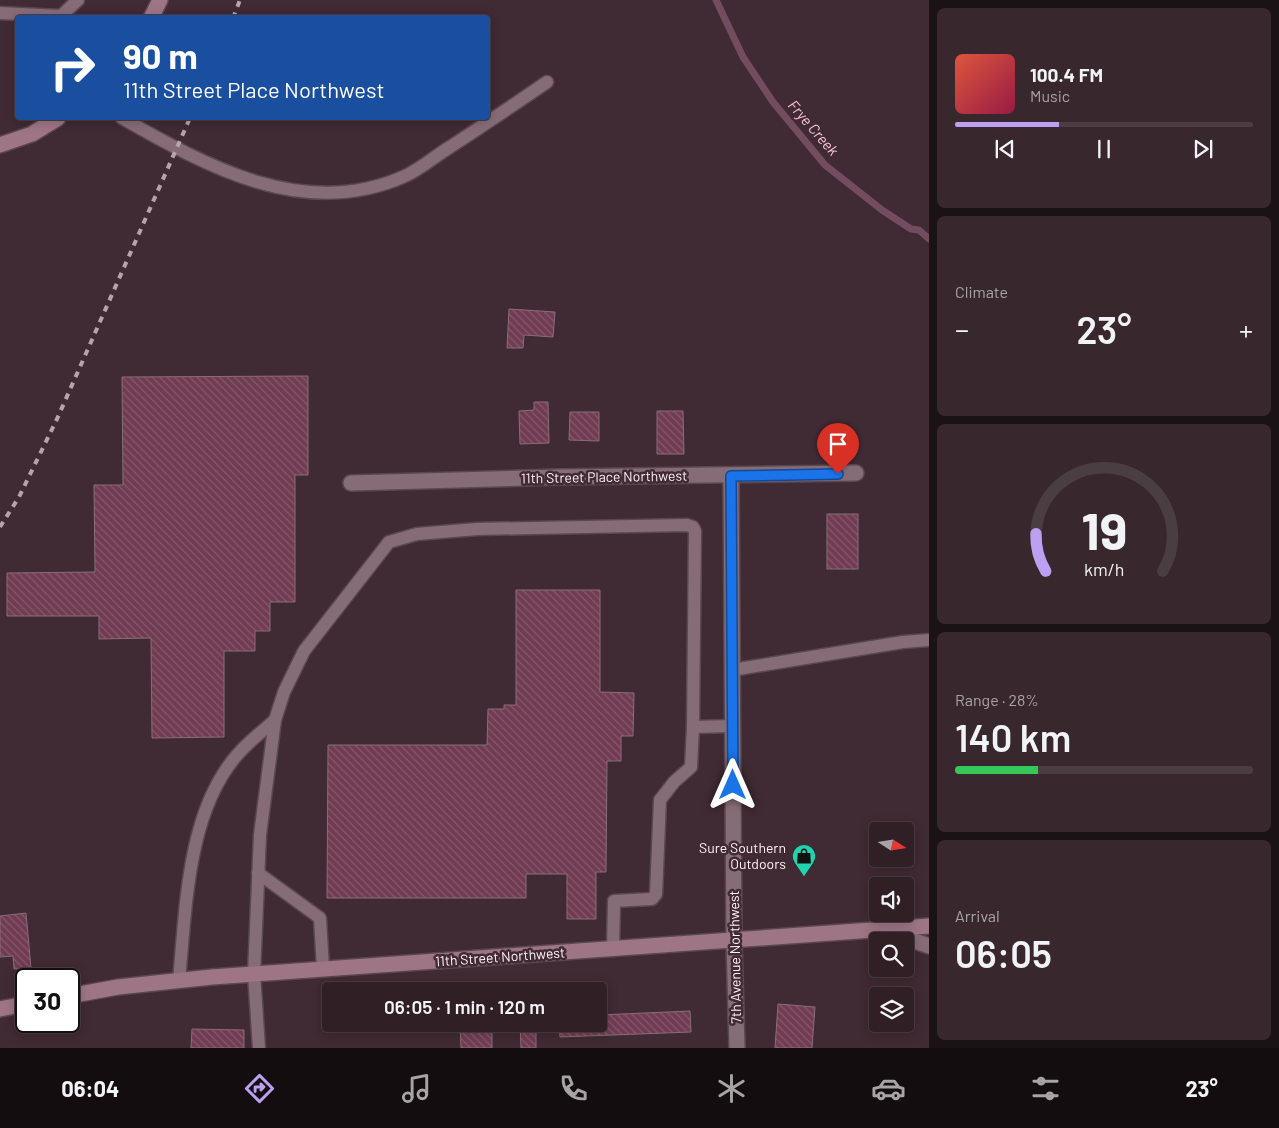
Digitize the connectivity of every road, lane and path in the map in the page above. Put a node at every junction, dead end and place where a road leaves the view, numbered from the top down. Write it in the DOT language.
graph roads {
  1 [pos="78,0"];
  2 [pos="160,0"];
  3 [pos="0,13"];
  4 [pos="41,15"];
  5 [pos="62,15"];
  6 [pos="152,15"];
  7 [pos="547,82"];
  8 [pos="55,120"];
  9 [pos="125,120"];
  10 [pos="490,120"];
  11 [pos="490,120"];
  12 [pos="0,145"];
  13 [pos="856,473"];
  14 [pos="731,476"];
  15 [pos="351,482"];
  16 [pos="929,640"];
  17 [pos="732,670"];
  18 [pos="275,720"];
  19 [pos="733,726"];
  20 [pos="693,727"];
  21 [pos="258,873"];
  22 [pos="929,926"];
  23 [pos="882,930"];
  24 [pos="734,941"];
  25 [pos="929,946"];
  26 [pos="613,950"];
  27 [pos="323,969"];
  28 [pos="254,974"];
  29 [pos="179,980"];
  30 [pos="80,994"];
  31 [pos="15,1006"];
  32 [pos="0,1009"];
  33 [pos="260,1048"];
  34 [pos="737,1048"];
  1 -- 5 [label="lane"];
  2 -- 6 [label="main road"];
  3 -- 4 [label="lane"];
  7 -- 11 [label="lane"];
  8 -- 12 [label="main road"];
  9 -- 10 [label="lane"];
  13 -- 14 [label="street, 11th Street Place Northwest"];
  14 -- 15 [label="street, 11th Street Place Northwest"];
  14 -- 17 [label="street, 7th Avenue Northwest"];
  16 -- 17 [label="lane"];
  17 -- 19 [label="street, 7th Avenue Northwest"];
  18 -- 20 [label="lane"];
  18 -- 21 [label="lane"];
  18 -- 29 [label="lane"];
  19 -- 20 [label="lane"];
  19 -- 24 [label="street, 7th Avenue Northwest"];
  20 -- 26 [label="lane"];
  21 -- 27 [label="lane"];
  21 -- 28 [label="lane"];
  22 -- 23 [label="main road"];
  23 -- 24 [label="main road, 11th Street Northwest"];
  23 -- 25 [label="street, 11th Street Northwest"];
  24 -- 26 [label="main road, 11th Street Northwest"];
  24 -- 34 [label="street, 7th Avenue Northwest"];
  26 -- 27 [label="main road, 11th Street Northwest"];
  27 -- 28 [label="main road, 11th Street Northwest"];
  28 -- 29 [label="main road, 11th Street Northwest"];
  28 -- 33 [label="lane"];
  29 -- 30 [label="main road, 11th Street Northwest"];
  31 -- 32 [label="main road"];
}
